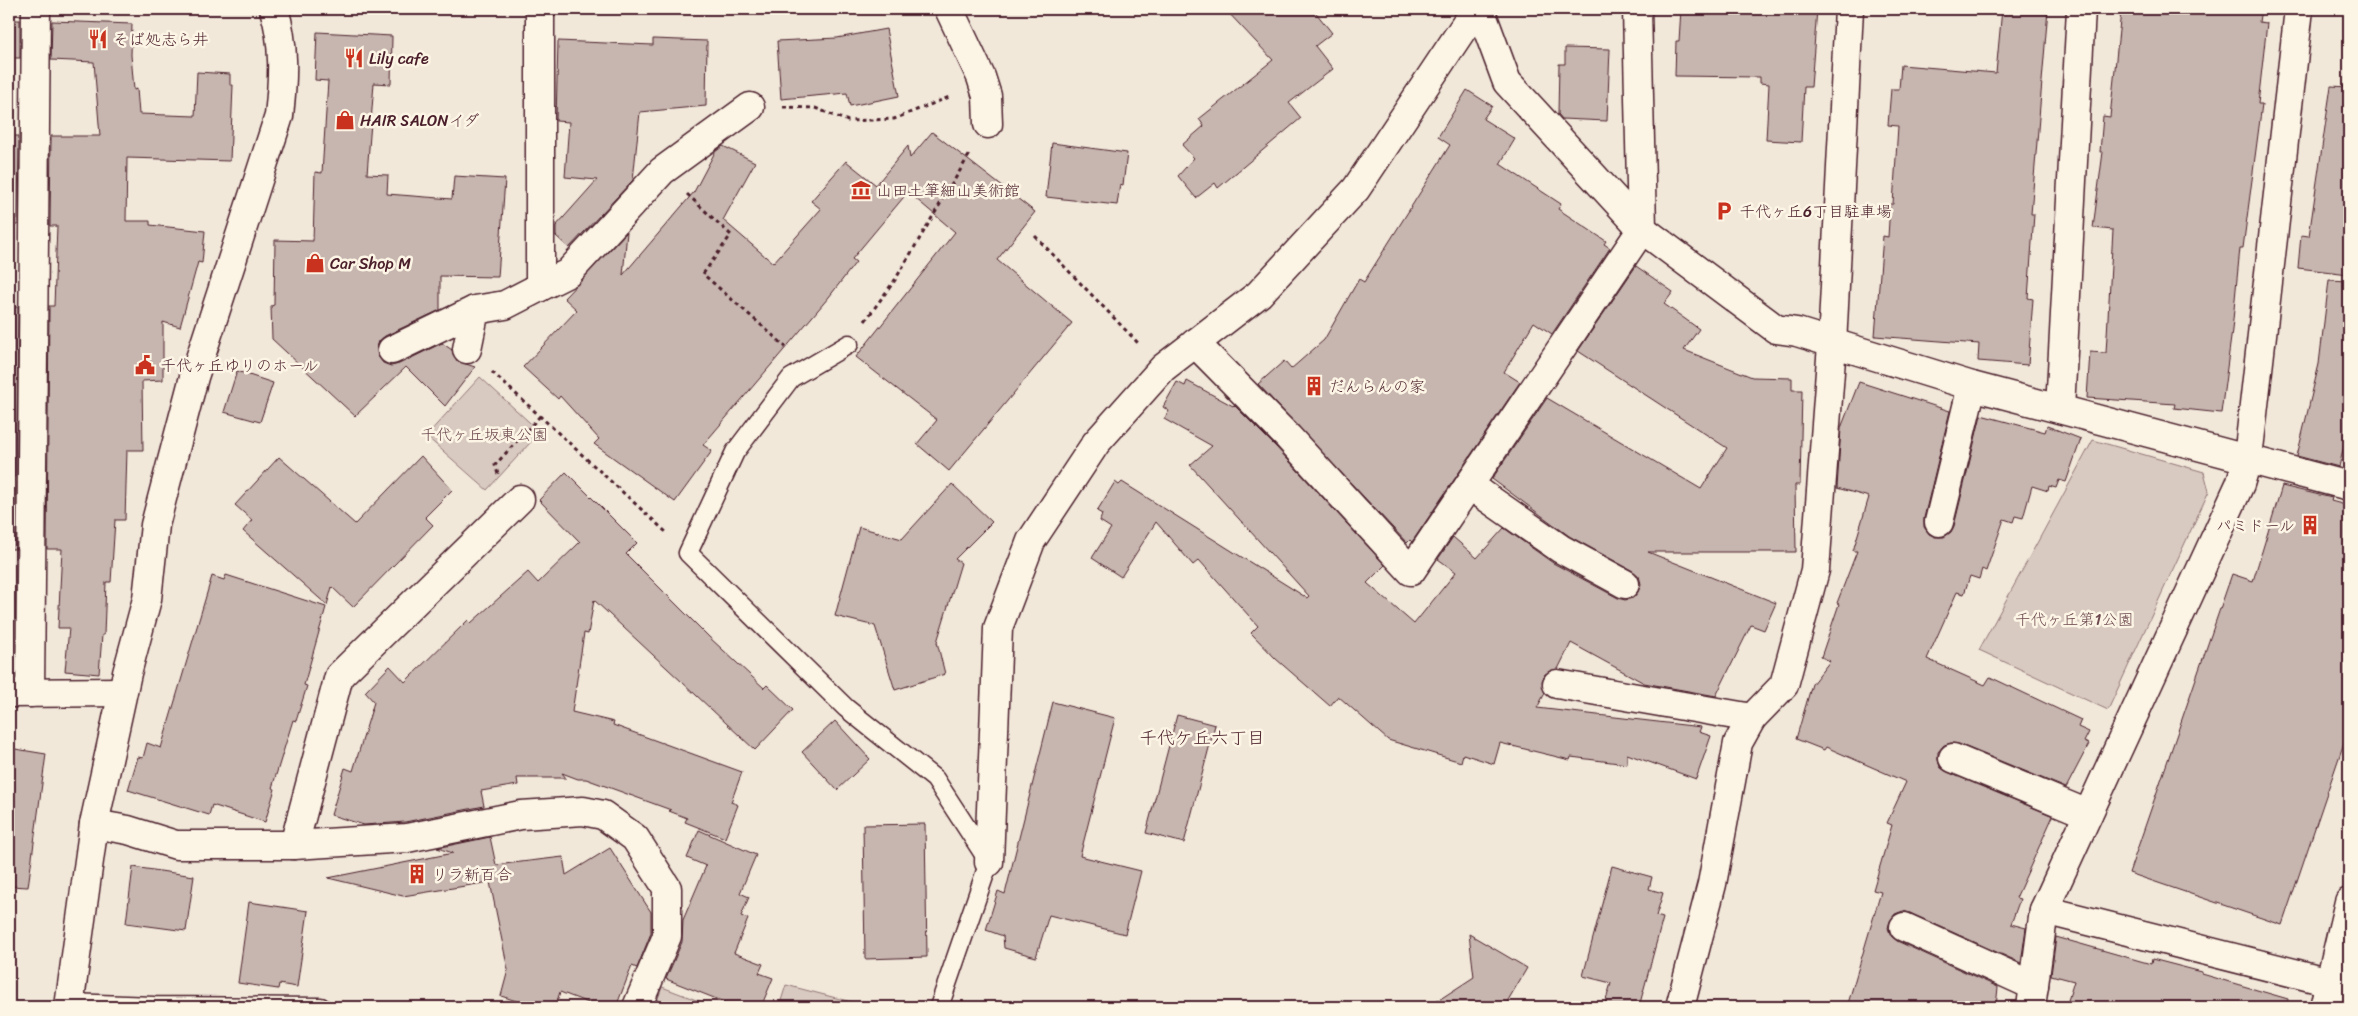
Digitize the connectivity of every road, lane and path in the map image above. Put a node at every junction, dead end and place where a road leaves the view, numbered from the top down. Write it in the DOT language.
graph roads {
  1 [pos="36,9"];
  2 [pos="274,9"];
  3 [pos="540,9"];
  4 [pos="949,9"];
  5 [pos="1476,9"];
  6 [pos="1480,9"];
  7 [pos="1637,9"];
  8 [pos="1849,9"];
  9 [pos="2081,9"];
  10 [pos="2298,9"];
  11 [pos="981,77"];
  12 [pos="750,107"];
  13 [pos="988,124"];
  14 [pos="662,171"];
  15 [pos="1642,229"];
  16 [pos="1035,236"];
  17 [pos="540,287"];
  18 [pos="475,310"];
  19 [pos="1195,343"];
  20 [pos="849,344"];
  21 [pos="1832,344"];
  22 [pos="467,349"];
  23 [pos="392,350"];
  24 [pos="809,367"];
  25 [pos="1163,368"];
  26 [pos="1972,386"];
  27 [pos="2060,409"];
  28 [pos="540,416"];
  29 [pos="2248,458"];
  30 [pos="1469,485"];
  31 [pos="2349,486"];
  32 [pos="515,504"];
  33 [pos="1938,522"];
  34 [pos="688,552"];
  35 [pos="1624,584"];
  36 [pos="1557,684"];
  37 [pos="122,692"];
  38 [pos="19,693"];
  39 [pos="1752,718"];
  40 [pos="1953,758"];
  41 [pos="2088,814"];
  42 [pos="94,824"];
  43 [pos="294,845"];
  44 [pos="989,862"];
  45 [pos="2349,902"];
  46 [pos="2044,910"];
  47 [pos="1904,927"];
  48 [pos="2334,993"];
  49 [pos="2032,997"];
  50 [pos="69,1005"];
  51 [pos="322,1007"];
  52 [pos="637,1007"];
  53 [pos="938,1007"];
  54 [pos="1680,1007"];
  1 -- 38 [label="street"];
  2 -- 37 [label="street"];
  3 -- 17 [label="street"];
  4 -- 11 [label="street"];
  5 -- 19 [label="street"];
  6 -- 15 [label="street"];
  7 -- 15 [label="street"];
  8 -- 21 [label="street"];
  9 -- 27 [label="street"];
  10 -- 29 [label="street"];
  11 -- 12 [label="path"];
  11 -- 13 [label="street"];
  12 -- 14 [label="street"];
  13 -- 20 [label="path"];
  14 -- 17 [label="street"];
  14 -- 24 [label="path"];
  15 -- 21 [label="street"];
  15 -- 30 [label="street"];
  16 -- 25 [label="path"];
  17 -- 18 [label="street"];
  18 -- 22 [label="street"];
  18 -- 23 [label="street"];
  19 -- 25 [label="street"];
  19 -- 30 [label="street"];
  20 -- 24 [label="lane"];
  21 -- 26 [label="street"];
  21 -- 39 [label="street"];
  22 -- 28 [label="path"];
  24 -- 34 [label="lane"];
  25 -- 44 [label="street"];
  26 -- 27 [label="street"];
  26 -- 33 [label="street"];
  27 -- 29 [label="street"];
  28 -- 32 [label="path"];
  28 -- 34 [label="path"];
  29 -- 31 [label="street"];
  29 -- 41 [label="street"];
  30 -- 35 [label="street"];
  32 -- 43 [label="street"];
  34 -- 44 [label="lane"];
  36 -- 39 [label="street"];
  37 -- 38 [label="street"];
  37 -- 42 [label="street"];
  39 -- 54 [label="street"];
  40 -- 41 [label="street"];
  41 -- 46 [label="street"];
  42 -- 43 [label="street"];
  42 -- 50 [label="street"];
  43 -- 52 [label="street"];
  44 -- 53 [label="lane"];
  45 -- 48 [label="street"];
  46 -- 48 [label="street"];
  46 -- 49 [label="street"];
  47 -- 49 [label="street"];
  50 -- 51 [label="lane"];
}
